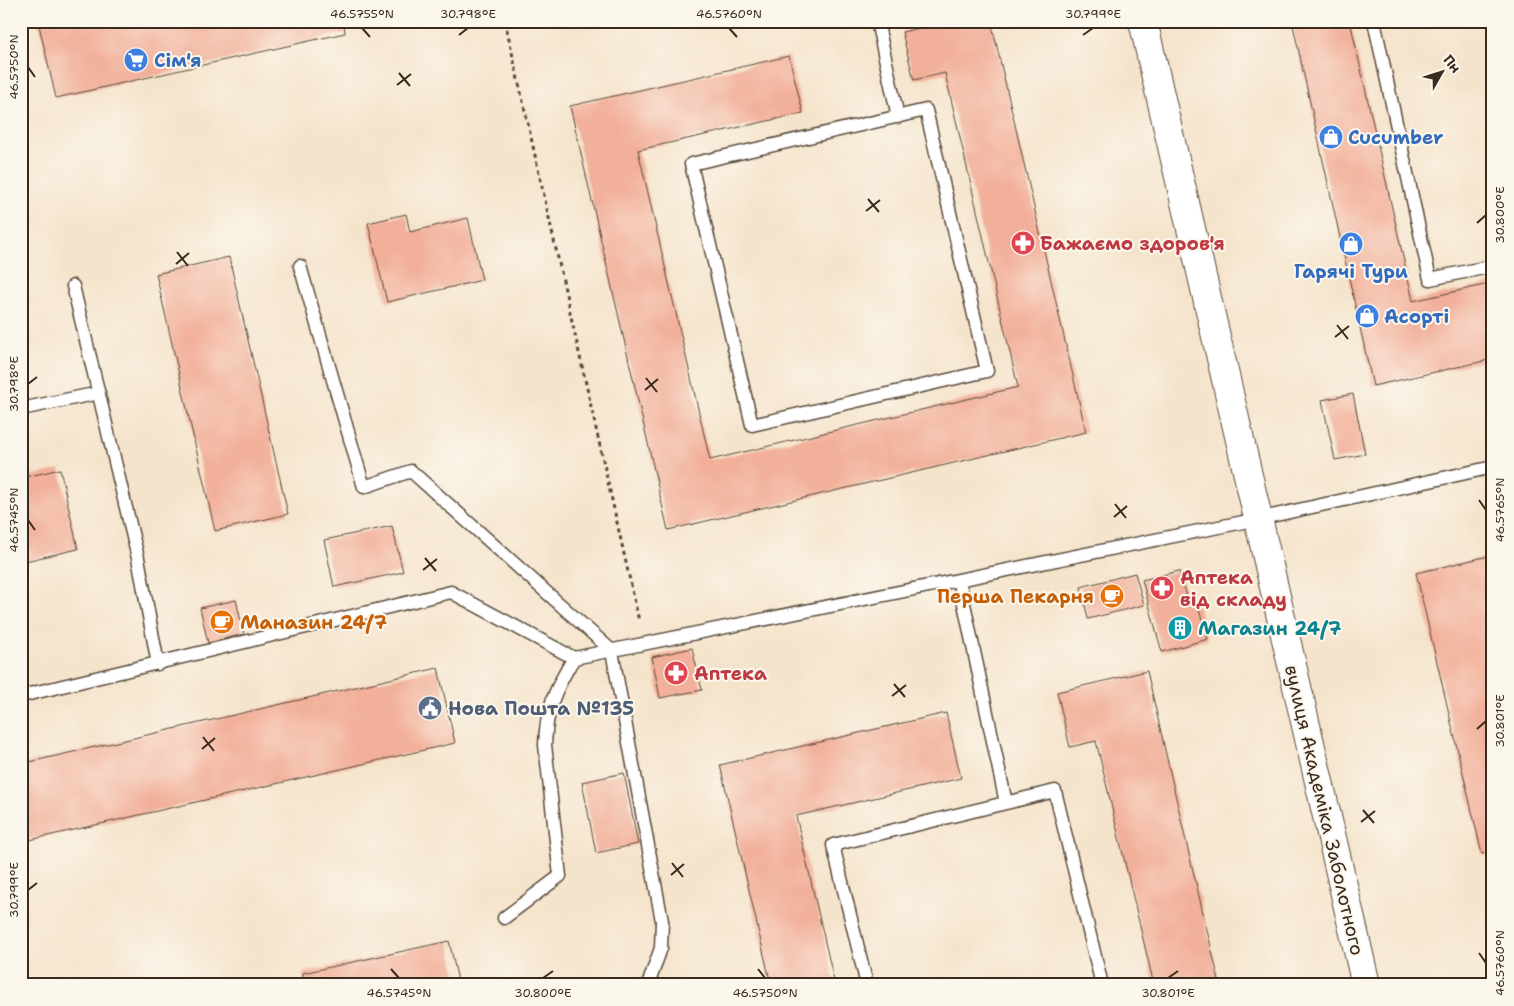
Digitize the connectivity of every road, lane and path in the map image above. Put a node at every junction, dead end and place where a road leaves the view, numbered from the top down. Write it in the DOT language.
graph roads {
  1 [pos="505,21"];
  2 [pos="877,21"];
  3 [pos="1142,21"];
  4 [pos="1374,21"];
  5 [pos="898,117"];
  6 [pos="300,266"];
  7 [pos="1493,266"];
  8 [pos="73,286"];
  9 [pos="99,393"];
  10 [pos="21,409"];
  11 [pos="1493,467"];
  12 [pos="1258,519"];
  13 [pos="959,580"];
  14 [pos="645,645"];
  15 [pos="612,651"];
  16 [pos="574,658"];
  17 [pos="158,664"];
  18 [pos="21,696"];
  19 [pos="1006,803"];
  20 [pos="504,918"];
  21 [pos="648,985"];
  22 [pos="868,985"];
  23 [pos="1102,985"];
  24 [pos="1366,985"];
  1 -- 14 [label="path"];
  2 -- 5 [label="lane"];
  3 -- 12 [label="main road, вулиця Академіка Заболотного"];
  4 -- 7 [label="lane"];
  5 -- 5 [label="lane"];
  6 -- 15 [label="lane"];
  8 -- 9 [label="lane"];
  9 -- 10 [label="lane"];
  9 -- 17 [label="lane"];
  11 -- 12 [label="lane"];
  12 -- 13 [label="lane"];
  12 -- 24 [label="main road, вулиця Академіка Заболотного"];
  13 -- 14 [label="lane"];
  13 -- 19 [label="lane"];
  14 -- 15 [label="lane"];
  15 -- 16 [label="lane"];
  15 -- 21 [label="lane"];
  16 -- 17 [label="lane"];
  16 -- 20 [label="lane"];
  17 -- 18 [label="lane"];
  19 -- 22 [label="lane"];
  19 -- 23 [label="lane"];
}
